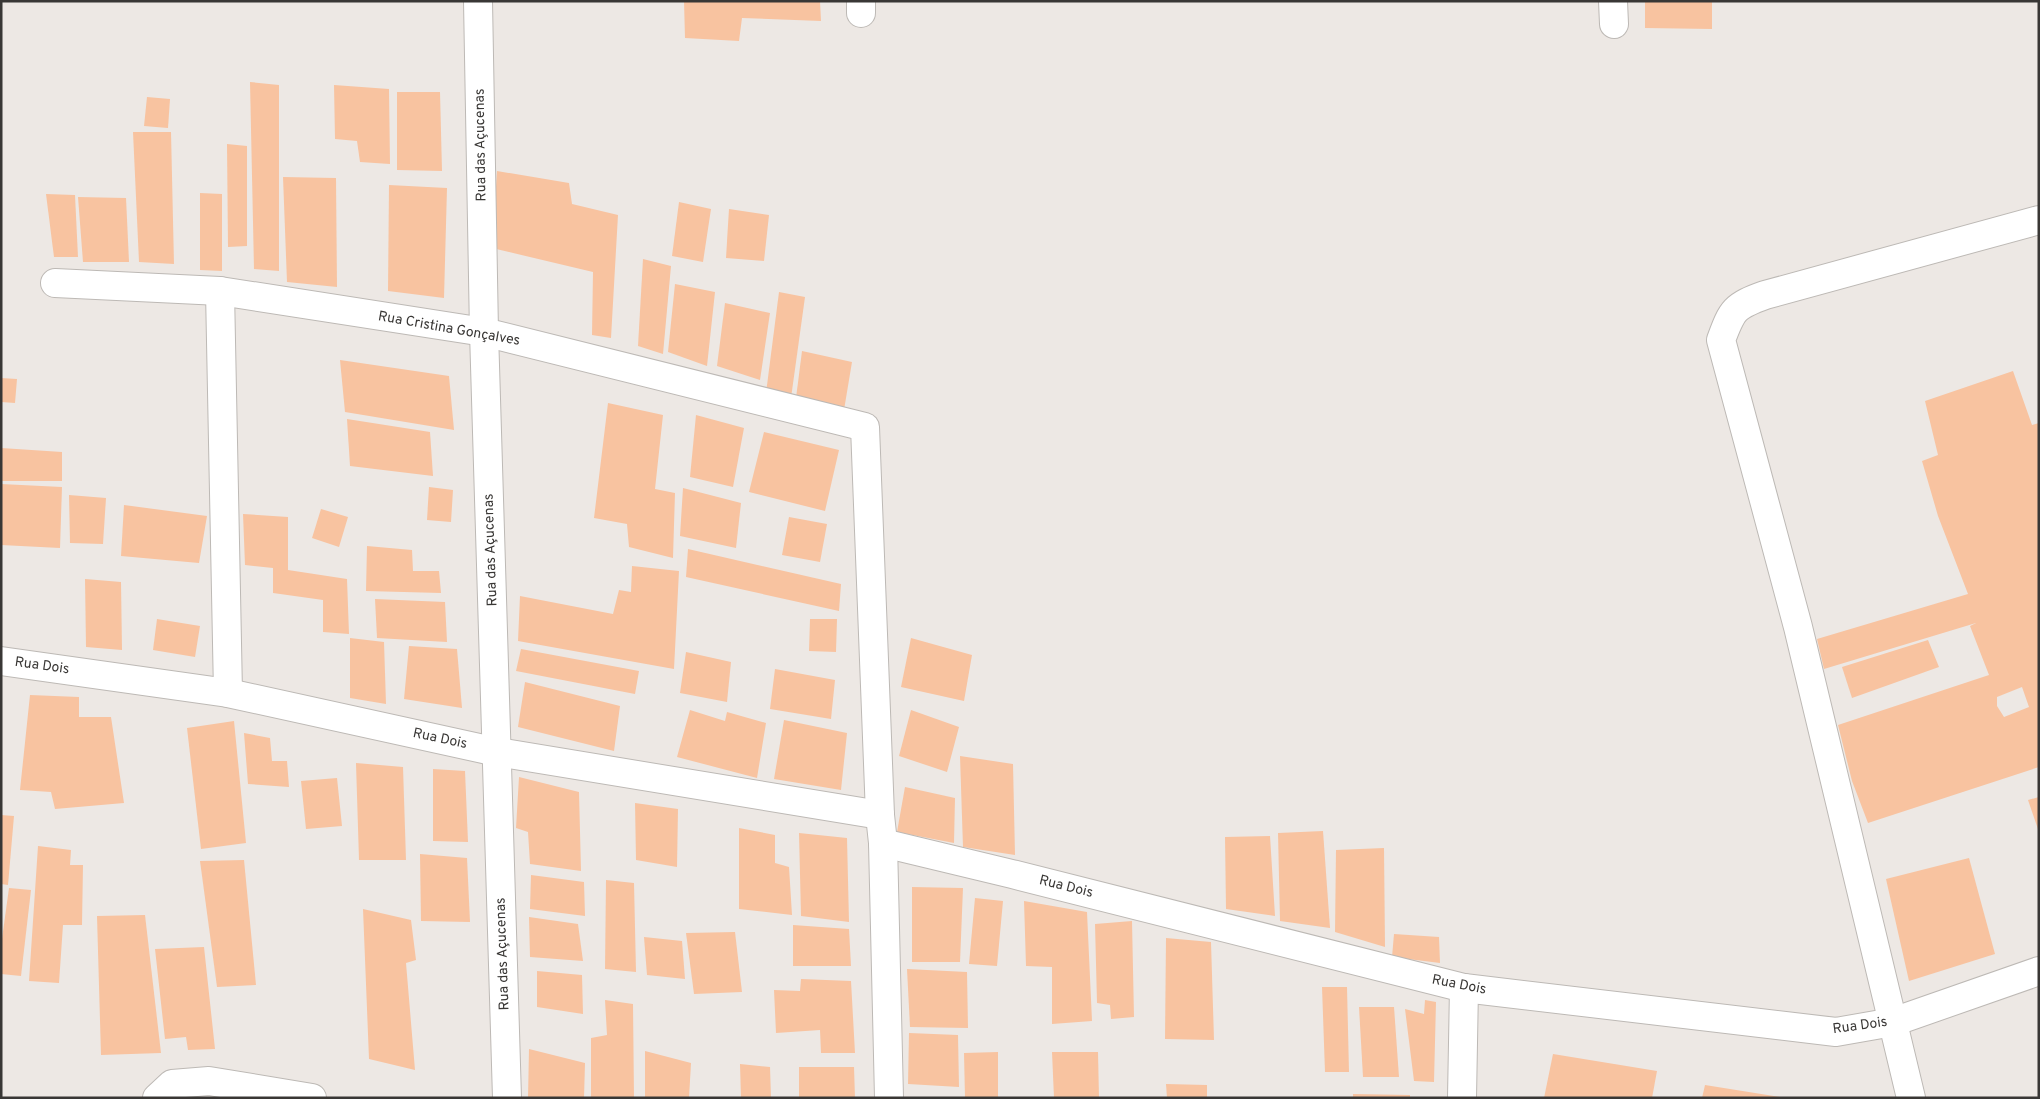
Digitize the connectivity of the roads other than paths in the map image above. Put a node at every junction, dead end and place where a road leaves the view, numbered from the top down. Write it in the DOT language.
graph roads {
  1 [pos="478,1"];
  2 [pos="2039,221"];
  3 [pos="55,283"];
  4 [pos="220,291"];
  5 [pos="484,332"];
  6 [pos="1,661"];
  7 [pos="228,693"];
  8 [pos="497,752"];
  9 [pos="880,815"];
  10 [pos="883,843"];
  11 [pos="2039,971"];
  12 [pos="1464,988"];
  13 [pos="1893,1022"];
  14 [pos="157,1098"];
  15 [pos="312,1098"];
  16 [pos="507,1098"];
  17 [pos="889,1098"];
  18 [pos="1462,1098"];
  19 [pos="1911,1098"];
  1 -- 5 [label="street, Rua das Açucenas"];
  2 -- 13 [label="street"];
  3 -- 4 [label="street, Rua Cristina Gonçalves"];
  4 -- 5 [label="street, Rua Cristina Gonçalves"];
  4 -- 7 [label="street"];
  5 -- 8 [label="street, Rua das Açucenas"];
  5 -- 9 [label="street, Rua Cristina Gonçalves"];
  6 -- 7 [label="street, Rua Dois"];
  7 -- 8 [label="street, Rua Dois"];
  8 -- 9 [label="street, Rua Dois"];
  8 -- 16 [label="street, Rua das Açucenas"];
  9 -- 10 [label="street"];
  10 -- 12 [label="street, Rua Dois"];
  10 -- 17 [label="street"];
  11 -- 13 [label="street, Rua Dois"];
  12 -- 13 [label="street, Rua Dois"];
  12 -- 18 [label="street"];
  13 -- 19 [label="street"];
  14 -- 15 [label="street"];
}
